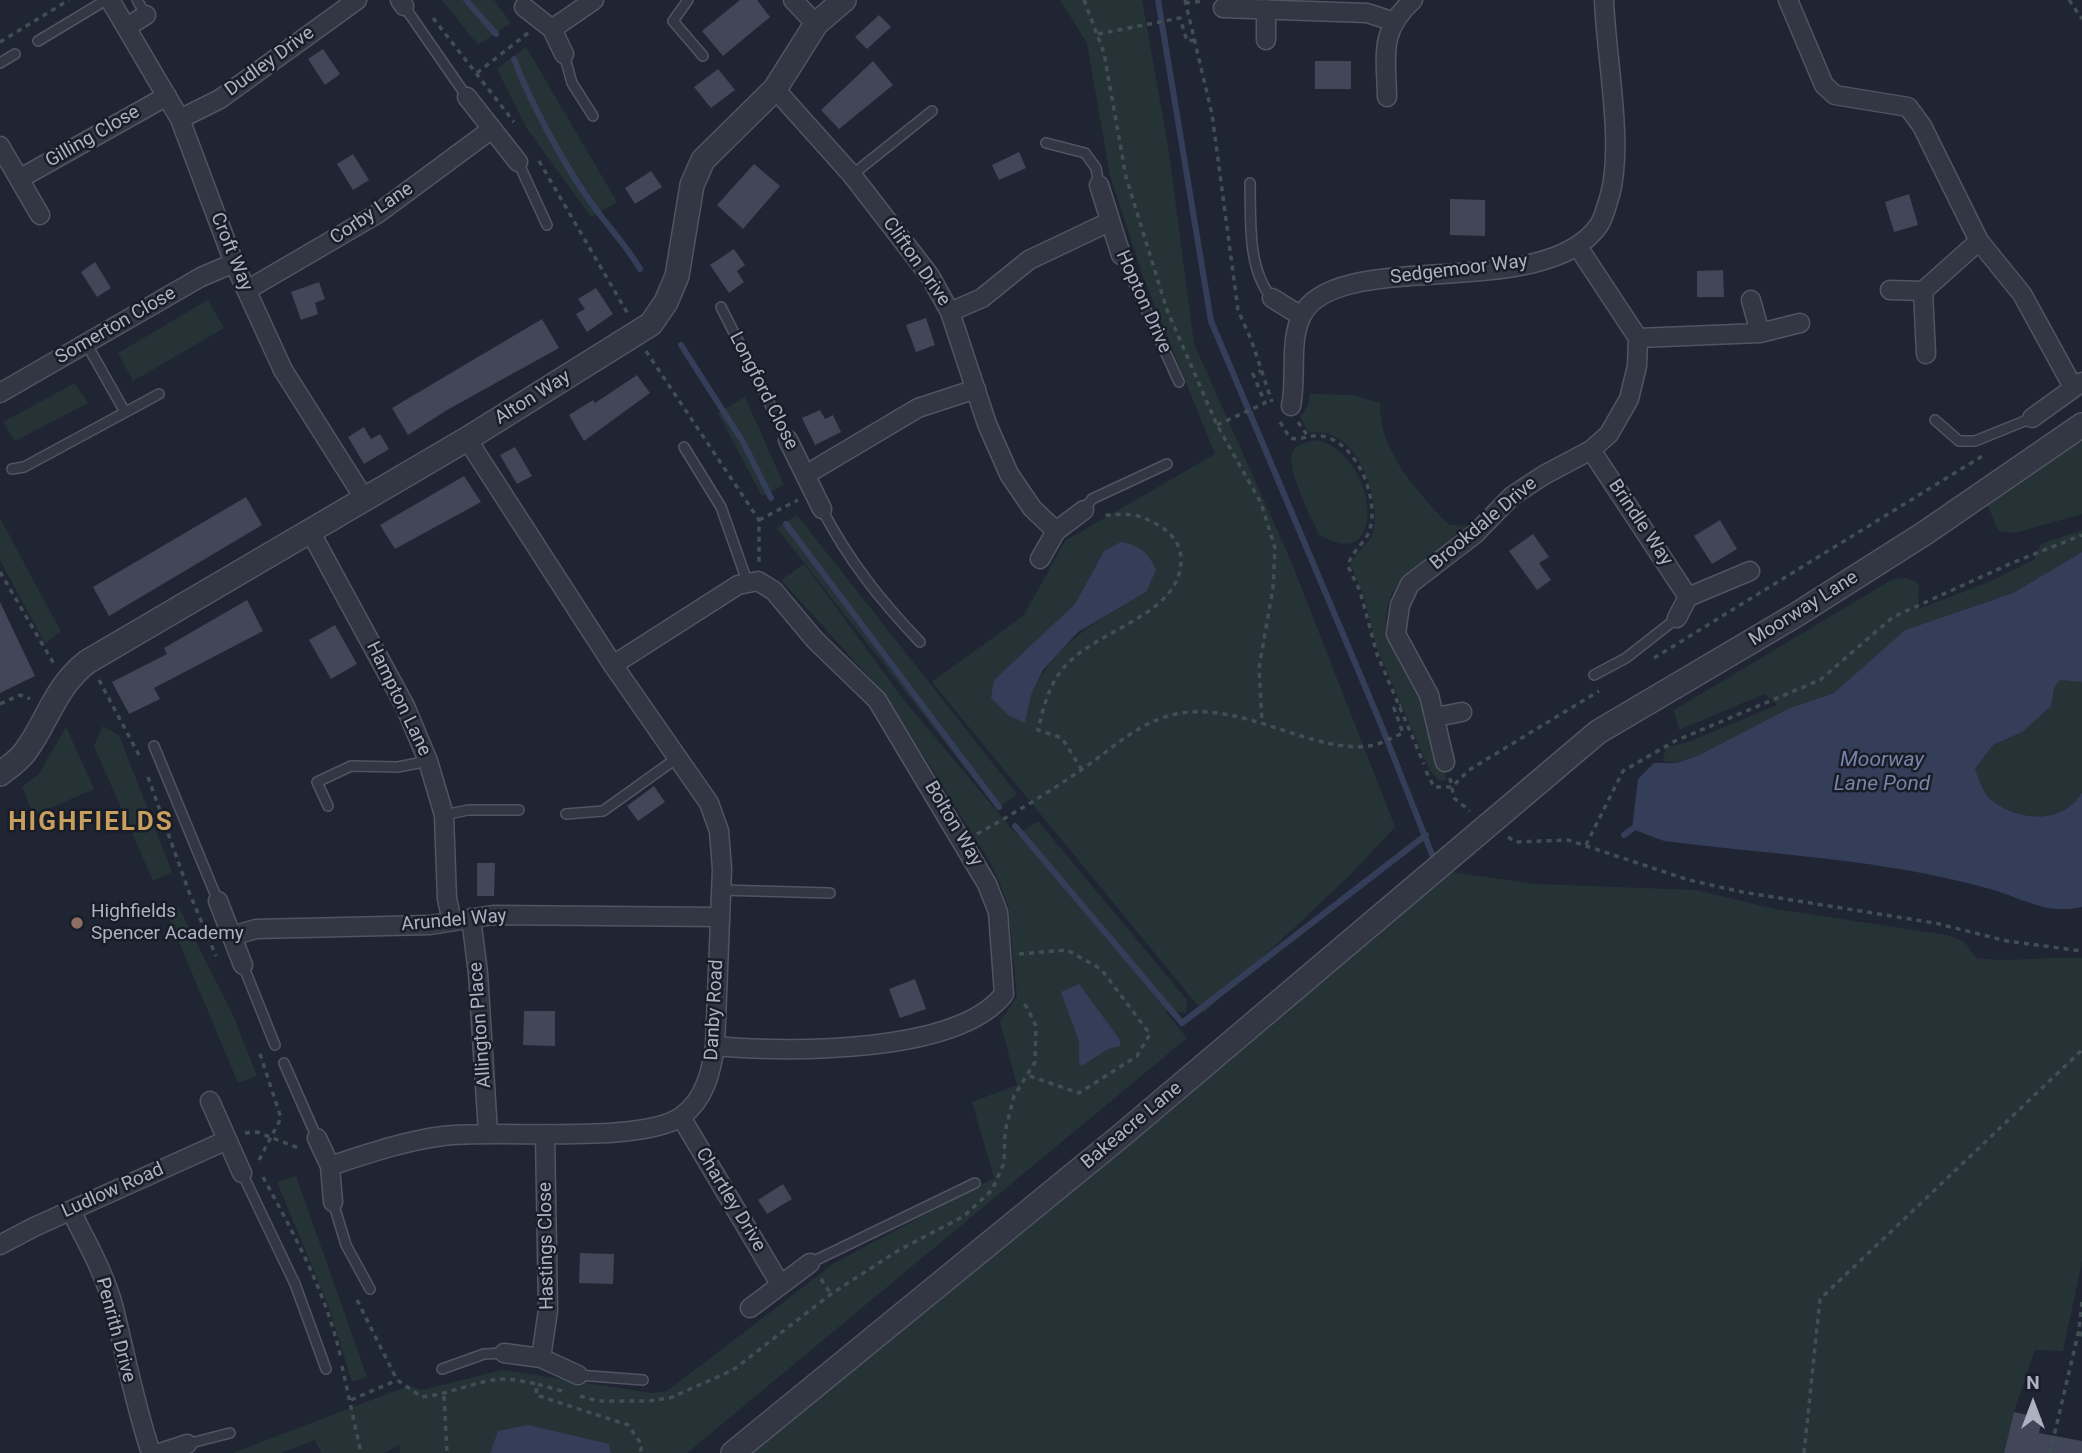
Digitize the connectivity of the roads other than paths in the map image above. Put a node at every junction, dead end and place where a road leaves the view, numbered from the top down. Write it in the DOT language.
graph roads {
  1 [pos="108,0"];
  2 [pos="357,0"];
  3 [pos="594,0"];
  4 [pos="688,0"];
  5 [pos="793,0"];
  6 [pos="844,0"];
  7 [pos="1413,0"];
  8 [pos="1604,0"];
  9 [pos="1788,0"];
  10 [pos="402,3"];
  11 [pos="521,3"];
  12 [pos="1218,4"];
  13 [pos="141,8"];
  14 [pos="1266,9"];
  15 [pos="1392,21"];
  16 [pos="816,24"];
  17 [pos="548,25"];
  18 [pos="127,27"];
  19 [pos="1266,40"];
  20 [pos="38,41"];
  21 [pos="15,54"];
  22 [pos="564,54"];
  23 [pos="703,56"];
  24 [pos="0,63"];
  25 [pos="775,89"];
  26 [pos="166,96"];
  27 [pos="1387,96"];
  28 [pos="467,97"];
  29 [pos="932,111"];
  30 [pos="593,117"];
  31 [pos="180,119"];
  32 [pos="492,129"];
  33 [pos="1046,143"];
  34 [pos="0,146"];
  35 [pos="519,162"];
  36 [pos="852,175"];
  37 [pos="19,179"];
  38 [pos="1250,183"];
  39 [pos="1099,186"];
  40 [pos="40,215"];
  41 [pos="1109,222"];
  42 [pos="547,225"];
  43 [pos="1979,242"];
  44 [pos="1578,247"];
  45 [pos="1121,255"];
  46 [pos="233,263"];
  47 [pos="247,290"];
  48 [pos="1890,290"];
  49 [pos="1923,291"];
  50 [pos="1272,298"];
  51 [pos="1751,300"];
  52 [pos="721,307"];
  53 [pos="950,312"];
  54 [pos="1301,316"];
  55 [pos="1800,323"];
  56 [pos="1760,333"];
  57 [pos="1638,338"];
  58 [pos="86,343"];
  59 [pos="1926,354"];
  60 [pos="1179,382"];
  61 [pos="2077,385"];
  62 [pos="976,389"];
  63 [pos="0,393"];
  64 [pos="159,394"];
  65 [pos="1291,406"];
  66 [pos="125,412"];
  67 [pos="2032,418"];
  68 [pos="1935,420"];
  69 [pos="2082,425"];
  70 [pos="467,439"];
  71 [pos="788,440"];
  72 [pos="684,447"];
  73 [pos="1591,450"];
  74 [pos="1167,464"];
  75 [pos="12,469"];
  76 [pos="807,474"];
  77 [pos="364,498"];
  78 [pos="822,509"];
  79 [pos="1084,509"];
  80 [pos="310,531"];
  81 [pos="1056,531"];
  82 [pos="1040,559"];
  83 [pos="1750,571"];
  84 [pos="753,581"];
  85 [pos="1688,597"];
  86 [pos="1677,618"];
  87 [pos="920,642"];
  88 [pos="613,665"];
  89 [pos="1594,675"];
  90 [pos="1462,712"];
  91 [pos="1436,717"];
  92 [pos="153,746"];
  93 [pos="677,758"];
  94 [pos="428,761"];
  95 [pos="1446,762"];
  96 [pos="0,775"];
  97 [pos="1526,794"];
  98 [pos="328,806"];
  99 [pos="519,810"];
  100 [pos="566,814"];
  101 [pos="444,815"];
  102 [pos="720,890"];
  103 [pos="830,893"];
  104 [pos="218,901"];
  105 [pos="719,917"];
  106 [pos="471,918"];
  107 [pos="452,921"];
  108 [pos="232,936"];
  109 [pos="243,965"];
  110 [pos="275,1045"];
  111 [pos="715,1046"];
  112 [pos="284,1063"];
  113 [pos="210,1101"];
  114 [pos="681,1117"];
  115 [pos="488,1133"];
  116 [pos="545,1133"];
  117 [pos="227,1140"];
  118 [pos="323,1151"];
  119 [pos="242,1173"];
  120 [pos="975,1183"];
  121 [pos="333,1202"];
  122 [pos="71,1211"];
  123 [pos="1,1242"];
  124 [pos="810,1262"];
  125 [pos="780,1284"];
  126 [pos="370,1289"];
  127 [pos="750,1308"];
  128 [pos="504,1353"];
  129 [pos="541,1358"];
  130 [pos="326,1368"];
  131 [pos="442,1368"];
  132 [pos="578,1375"];
  133 [pos="643,1380"];
  134 [pos="230,1433"];
  135 [pos="187,1444"];
  136 [pos="151,1453"];
  137 [pos="160,1453"];
  138 [pos="733,1453"];
  1 -- 18 [label="street, Croft Way"];
  1 -- 20 [label="lane"];
  2 -- 31 [label="street, Dudley Drive"];
  3 -- 17 [label="street"];
  4 -- 23 [label="lane"];
  5 -- 16 [label="street"];
  6 -- 16 [label="street, Alton Way"];
  7 -- 15 [label="street"];
  8 -- 44 [label="street, Sedgemoor Way"];
  9 -- 43 [label="street"];
  10 -- 28 [label="lane"];
  11 -- 17 [label="street"];
  12 -- 14 [label="street"];
  13 -- 18 [label="street"];
  14 -- 15 [label="street"];
  14 -- 19 [label="street"];
  15 -- 27 [label="street"];
  16 -- 25 [label="street, Alton Way"];
  17 -- 22 [label="street"];
  18 -- 26 [label="street, Croft Way"];
  21 -- 24 [label="lane"];
  22 -- 30 [label="lane"];
  25 -- 36 [label="street, Clifton Drive"];
  25 -- 70 [label="street, Alton Way"];
  26 -- 31 [label="street, Croft Way"];
  26 -- 37 [label="street, Gilling Close"];
  28 -- 32 [label="street"];
  29 -- 36 [label="lane"];
  31 -- 46 [label="street, Croft Way"];
  32 -- 35 [label="street"];
  32 -- 47 [label="street, Corby Lane"];
  33 -- 39 [label="lane"];
  34 -- 37 [label="street"];
  35 -- 42 [label="lane"];
  36 -- 53 [label="street, Clifton Drive"];
  37 -- 40 [label="street"];
  38 -- 50 [label="lane"];
  39 -- 41 [label="street, Hopton Drive"];
  41 -- 45 [label="street, Hopton Drive"];
  41 -- 53 [label="street"];
  43 -- 49 [label="street"];
  43 -- 61 [label="street"];
  44 -- 54 [label="street, Sedgemoor Way"];
  44 -- 57 [label="street"];
  45 -- 60 [label="lane, Hopton Drive"];
  46 -- 47 [label="street, Croft Way"];
  46 -- 58 [label="street, Somerton Close"];
  47 -- 77 [label="street, Croft Way"];
  48 -- 49 [label="street"];
  49 -- 59 [label="street"];
  50 -- 54 [label="street"];
  51 -- 56 [label="street"];
  52 -- 71 [label="lane, Longford Close"];
  53 -- 62 [label="street, Clifton Drive"];
  54 -- 65 [label="street"];
  55 -- 56 [label="street"];
  56 -- 57 [label="street"];
  57 -- 73 [label="street, Brookdale Drive"];
  58 -- 63 [label="street, Somerton Close"];
  58 -- 66 [label="lane"];
  61 -- 67 [label="street"];
  62 -- 76 [label="street, Longford Close"];
  62 -- 81 [label="street, Clifton Drive"];
  64 -- 66 [label="lane"];
  66 -- 75 [label="lane"];
  67 -- 68 [label="lane"];
  69 -- 97 [label="street, Moorway Lane"];
  70 -- 77 [label="street, Alton Way"];
  70 -- 88 [label="street, Danby Road"];
  71 -- 76 [label="street, Longford Close"];
  72 -- 84 [label="lane"];
  73 -- 85 [label="street, Brindle Way"];
  73 -- 91 [label="street, Brookdale Drive"];
  74 -- 79 [label="lane"];
  76 -- 78 [label="street, Longford Close"];
  77 -- 80 [label="street, Alton Way"];
  78 -- 87 [label="lane, Longford Close"];
  79 -- 81 [label="street"];
  80 -- 94 [label="street, Hampton Lane"];
  80 -- 96 [label="street, Alton Way"];
  81 -- 82 [label="street"];
  83 -- 85 [label="street"];
  84 -- 88 [label="street"];
  84 -- 111 [label="street, Bolton Way"];
  85 -- 86 [label="street"];
  86 -- 89 [label="lane"];
  88 -- 93 [label="street, Danby Road"];
  90 -- 91 [label="street"];
  91 -- 95 [label="street, Brookdale Drive"];
  92 -- 104 [label="lane"];
  93 -- 100 [label="lane"];
  93 -- 102 [label="street, Danby Road"];
  94 -- 98 [label="lane"];
  94 -- 101 [label="street, Hampton Lane"];
  97 -- 138 [label="street, Bakeacre Lane"];
  99 -- 101 [label="lane"];
  101 -- 107 [label="street, Hampton Lane"];
  102 -- 103 [label="lane"];
  102 -- 105 [label="street, Danby Road"];
  104 -- 108 [label="street"];
  105 -- 106 [label="street, Arundel Way"];
  105 -- 111 [label="street, Danby Road"];
  106 -- 107 [label="street, Arundel Way"];
  106 -- 115 [label="street, Allington Place"];
  107 -- 108 [label="street, Arundel Way"];
  108 -- 109 [label="street"];
  109 -- 110 [label="lane"];
  111 -- 114 [label="street, Danby Road"];
  112 -- 118 [label="lane"];
  113 -- 117 [label="street"];
  114 -- 116 [label="street"];
  114 -- 125 [label="street, Chartley Drive"];
  115 -- 116 [label="street"];
  115 -- 118 [label="street"];
  116 -- 129 [label="street, Hastings Close"];
  117 -- 119 [label="street"];
  117 -- 122 [label="street, Ludlow Road"];
  118 -- 121 [label="street"];
  119 -- 130 [label="lane"];
  120 -- 124 [label="lane"];
  121 -- 126 [label="lane"];
  122 -- 123 [label="street, Ludlow Road"];
  122 -- 136 [label="street, Penrith Drive"];
  124 -- 125 [label="street"];
  125 -- 127 [label="street"];
  128 -- 129 [label="street"];
  128 -- 131 [label="lane"];
  129 -- 132 [label="street"];
  132 -- 133 [label="lane"];
  134 -- 135 [label="lane"];
  135 -- 137 [label="street"];
}
